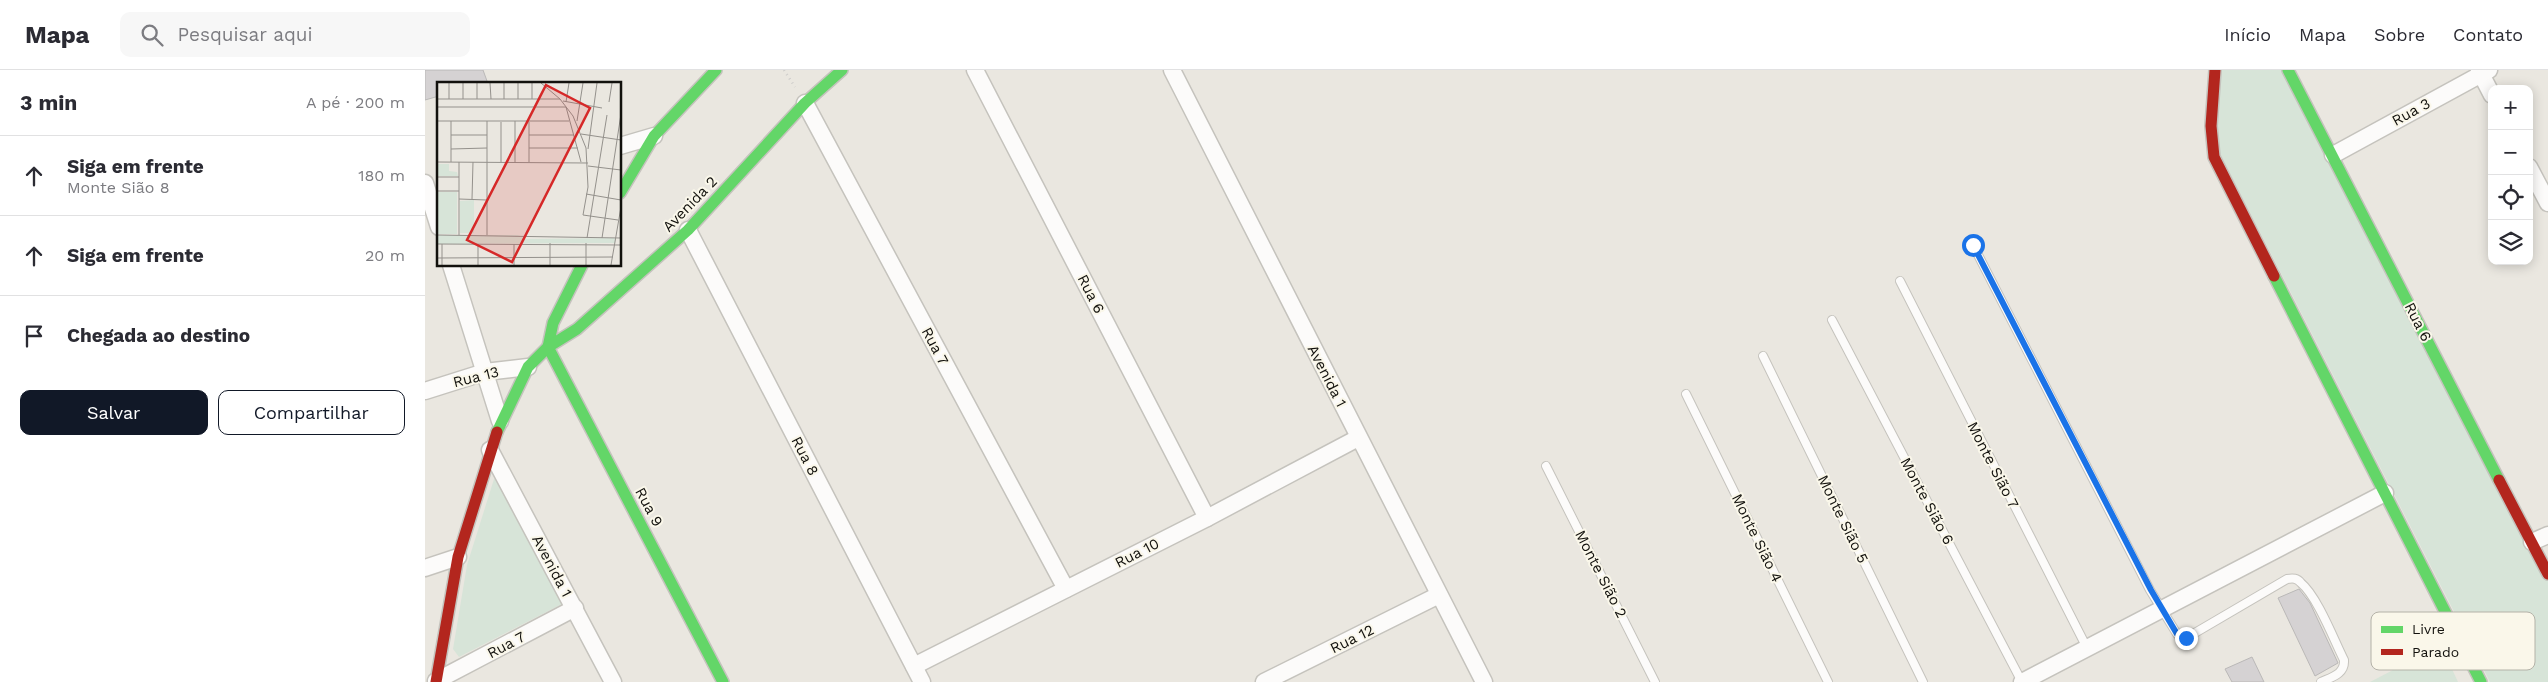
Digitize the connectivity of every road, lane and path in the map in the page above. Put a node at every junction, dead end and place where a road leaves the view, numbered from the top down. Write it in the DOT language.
graph roads {
  1 [pos="715,70"];
  2 [pos="842,70"];
  3 [pos="975,70"];
  4 [pos="1172,70"];
  5 [pos="2215,70"];
  6 [pos="2288,70"];
  7 [pos="2483,71"];
  8 [pos="2488,85"];
  9 [pos="805,103"];
  10 [pos="654,136"];
  11 [pos="621,146"];
  12 [pos="2333,155"];
  13 [pos="2533,174"];
  14 [pos="425,183"];
  15 [pos="621,191"];
  16 [pos="2548,202"];
  17 [pos="432,204"];
  18 [pos="437,220"];
  19 [pos="688,230"];
  20 [pos="1973,245"];
  21 [pos="451,266"];
  22 [pos="582,266"];
  23 [pos="1900,281"];
  24 [pos="1832,320"];
  25 [pos="548,347"];
  26 [pos="1763,356"];
  27 [pos="528,367"];
  28 [pos="485,372"];
  29 [pos="425,392"];
  30 [pos="1686,394"];
  31 [pos="501,422"];
  32 [pos="1358,438"];
  33 [pos="490,450"];
  34 [pos="1546,466"];
  35 [pos="2385,493"];
  36 [pos="1207,518"];
  37 [pos="2548,535"];
  38 [pos="2532,542"];
  39 [pos="458,557"];
  40 [pos="425,568"];
  41 [pos="2548,574"];
  42 [pos="1066,589"];
  43 [pos="1439,595"];
  44 [pos="575,608"];
  45 [pos="2162,609"];
  46 [pos="2445,612"];
  47 [pos="2087,648"];
  48 [pos="914,666"];
  49 [pos="2475,670"];
  50 [pos="436,682"];
  51 [pos="613,682"];
  52 [pos="723,682"];
  53 [pos="922,682"];
  54 [pos="1264,682"];
  55 [pos="1484,682"];
  56 [pos="1655,682"];
  57 [pos="1829,682"];
  58 [pos="1923,682"];
  59 [pos="2022,682"];
  60 [pos="2321,682"];
  61 [pos="2481,682"];
  1 -- 10 [label="street"];
  2 -- 9 [label="street, Avenida 2"];
  3 -- 36 [label="street, Rua 6"];
  4 -- 32 [label="street, Avenida 1"];
  5 -- 35 [label="street"];
  6 -- 12 [label="street, Rua 6"];
  7 -- 8 [label="street"];
  7 -- 12 [label="street, Rua 3"];
  9 -- 19 [label="street, Avenida 2"];
  9 -- 42 [label="street, Rua 7"];
  10 -- 11 [label="street"];
  10 -- 15 [label="street"];
  12 -- 38 [label="street, Rua 6"];
  13 -- 16 [label="street"];
  14 -- 17 [label="street"];
  17 -- 18 [label="street"];
  19 -- 25 [label="street, Avenida 2"];
  19 -- 48 [label="street, Rua 8"];
  20 -- 45 [label="lane"];
  21 -- 28 [label="street"];
  22 -- 25 [label="street"];
  23 -- 47 [label="lane, Monte Sião 7"];
  24 -- 59 [label="lane, Monte Sião 6"];
  25 -- 27 [label="street, Avenida 2"];
  25 -- 52 [label="street, Rua 9"];
  26 -- 58 [label="lane, Monte Sião 5"];
  27 -- 28 [label="street, Rua 13"];
  27 -- 31 [label="street, Avenida 2"];
  28 -- 29 [label="street, Rua 13"];
  28 -- 31 [label="street"];
  30 -- 57 [label="lane, Monte Sião 4"];
  31 -- 33 [label="street, Avenida 2"];
  32 -- 36 [label="street, Rua 10"];
  32 -- 43 [label="street, Avenida 1"];
  33 -- 39 [label="street, Avenida 2"];
  33 -- 44 [label="street, Avenida 1"];
  34 -- 56 [label="lane, Monte Sião 2"];
  35 -- 45 [label="street"];
  35 -- 46 [label="street"];
  36 -- 42 [label="street, Rua 10"];
  37 -- 38 [label="street"];
  38 -- 41 [label="street, Rua 6"];
  39 -- 40 [label="street"];
  39 -- 50 [label="street, Avenida 2"];
  42 -- 48 [label="street, Rua 10"];
  43 -- 54 [label="street, Rua 12"];
  43 -- 55 [label="street, Avenida 1"];
  44 -- 50 [label="street, Rua 7"];
  44 -- 51 [label="street, Avenida 1"];
  45 -- 47 [label="street"];
  45 -- 60 [label="lane"];
  47 -- 59 [label="street"];
  48 -- 53 [label="street, Rua 8"];
  49 -- 61 [label="street"];
}
